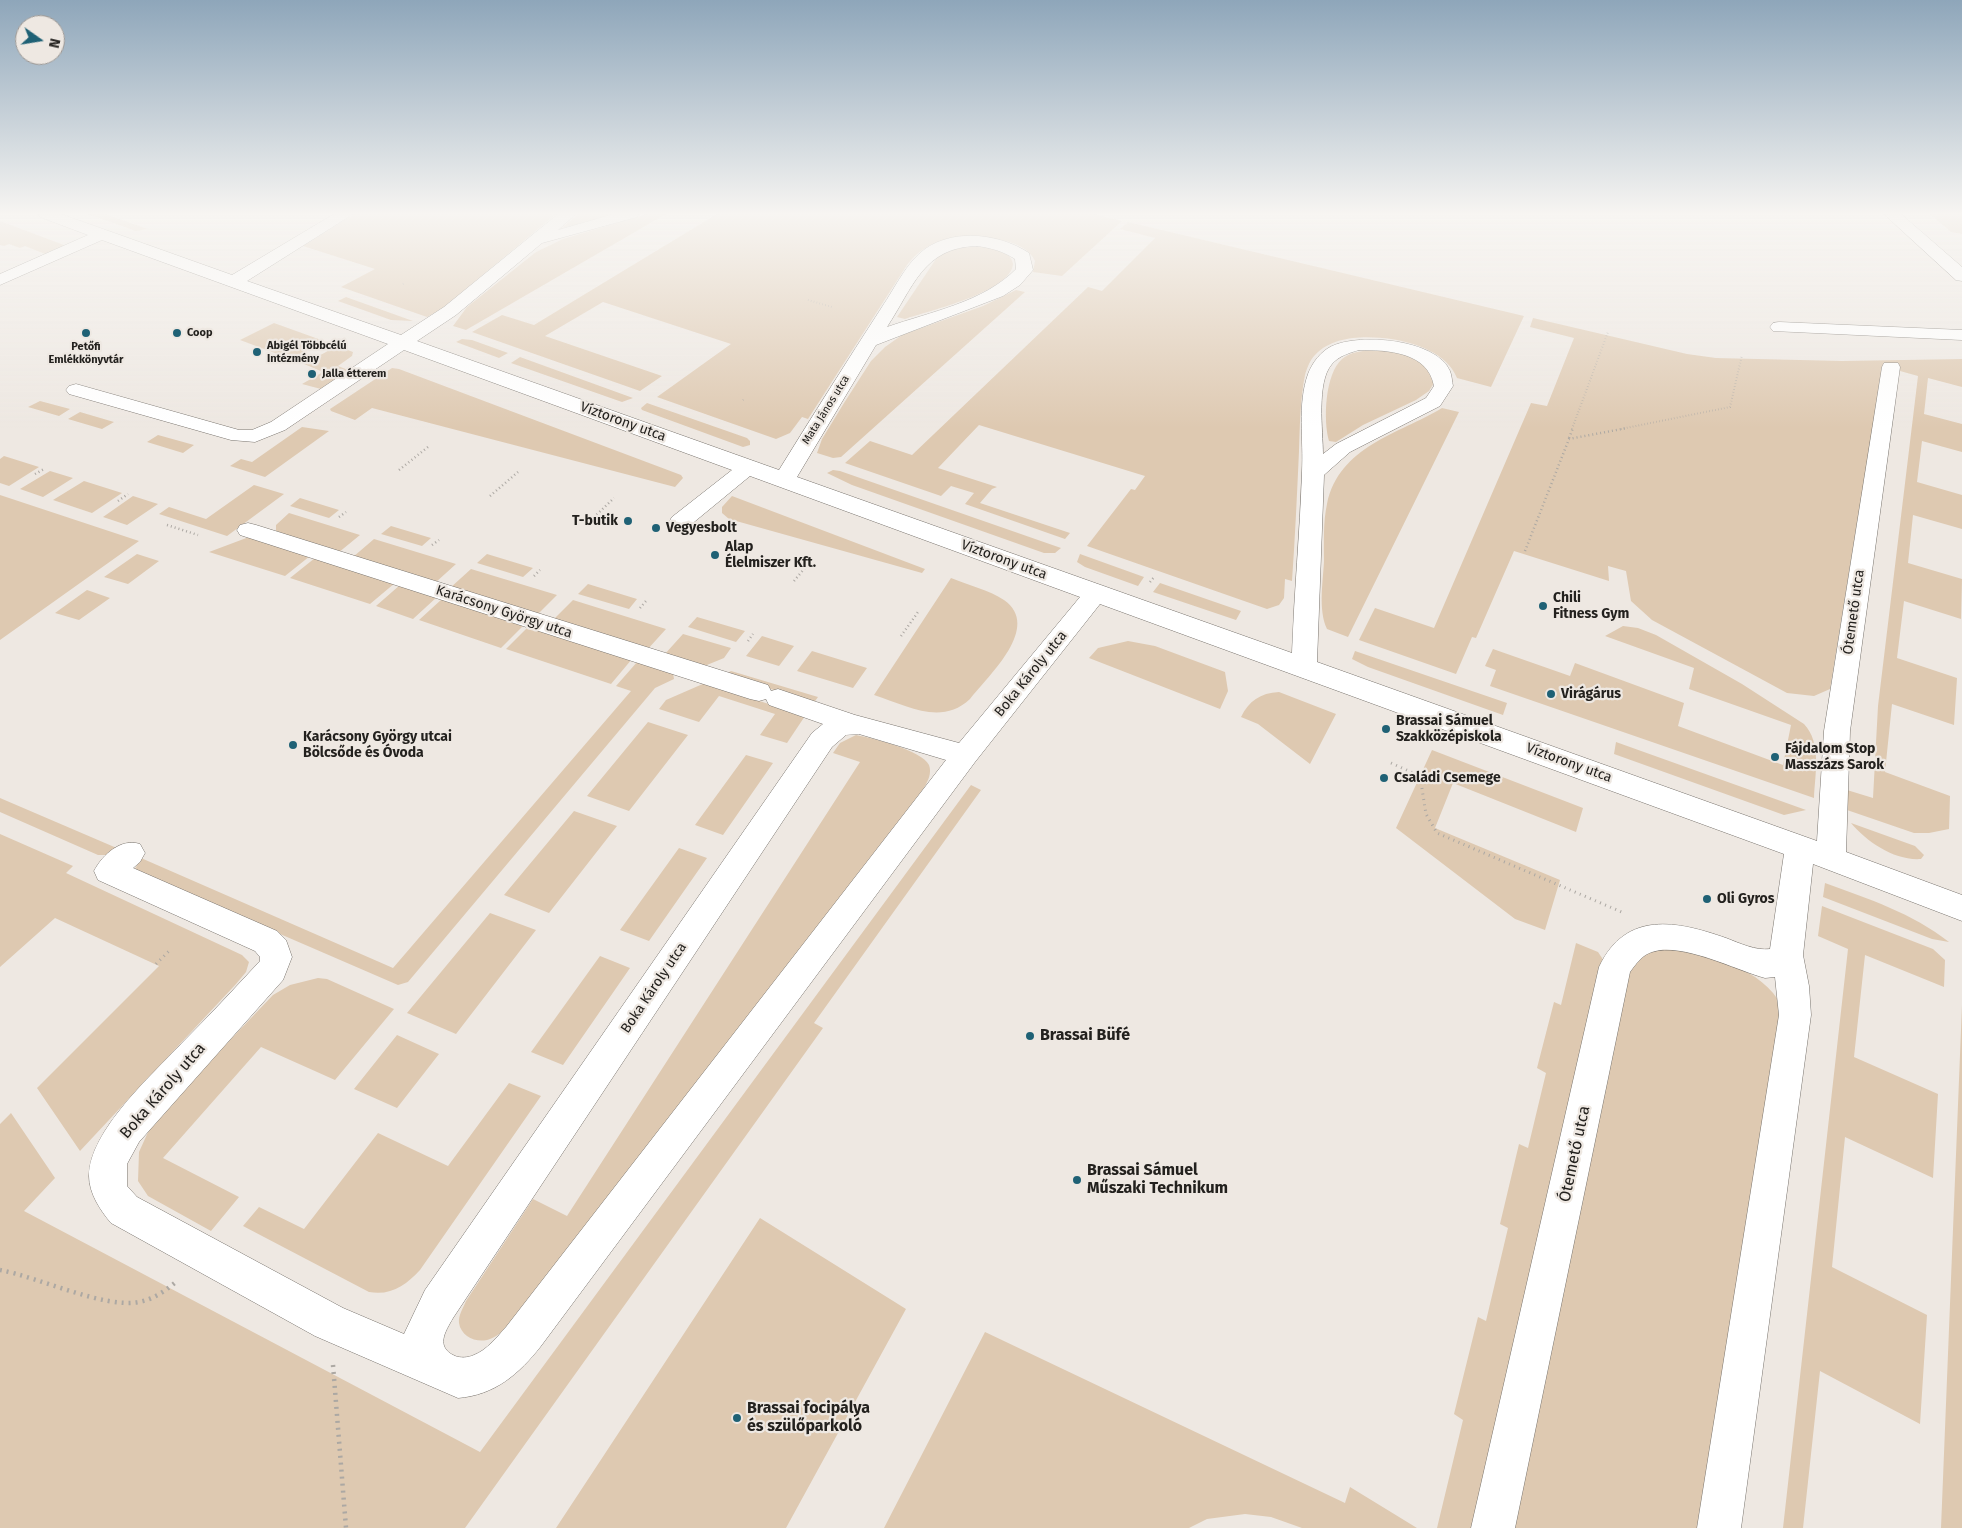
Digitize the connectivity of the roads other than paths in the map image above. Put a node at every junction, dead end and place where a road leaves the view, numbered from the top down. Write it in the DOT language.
graph roads {
  1 [pos="243,285"];
  2 [pos="481,285"];
  3 [pos="905,285"];
  4 [pos="1008,285"];
  5 [pos="1779,327"];
  6 [pos="1962,335"];
  7 [pos="869,341"];
  8 [pos="403,343"];
  9 [pos="1891,367"];
  10 [pos="76,390"];
  11 [pos="749,467"];
  12 [pos="1313,473"];
  13 [pos="784,480"];
  14 [pos="680,522"];
  15 [pos="248,530"];
  16 [pos="1096,593"];
  17 [pos="1304,668"];
  18 [pos="853,724"];
  19 [pos="965,755"];
  20 [pos="1800,847"];
  21 [pos="1831,858"];
  22 [pos="120,862"];
  23 [pos="1962,908"];
  24 [pos="1787,955"];
  25 [pos="432,1367"];
  26 [pos="1493,1528"];
  27 [pos="1719,1528"];
  1 -- 8 [label="street, Víztorony utca"];
  2 -- 8 [label="street"];
  3 -- 7 [label="street, Mata János utca"];
  4 -- 7 [label="street, Mata János utca"];
  5 -- 6 [label="street"];
  7 -- 13 [label="street, Mata János utca"];
  8 -- 10 [label="street"];
  8 -- 11 [label="street, Víztorony utca"];
  9 -- 21 [label="street, Ótemető utca"];
  11 -- 13 [label="street, Víztorony utca"];
  11 -- 14 [label="street"];
  12 -- 12 [label="street"];
  12 -- 17 [label="street"];
  13 -- 16 [label="street, Víztorony utca"];
  15 -- 18 [label="street, Karácsony György utca"];
  16 -- 17 [label="street, Víztorony utca"];
  16 -- 19 [label="street, Boka Károly utca"];
  17 -- 20 [label="street, Víztorony utca"];
  18 -- 19 [label="street"];
  18 -- 25 [label="street, Boka Károly utca"];
  19 -- 25 [label="street, Boka Károly utca"];
  20 -- 21 [label="street, Víztorony utca"];
  20 -- 24 [label="street"];
  21 -- 23 [label="street, Víztorony utca"];
  22 -- 25 [label="street, Boka Károly utca"];
  24 -- 26 [label="street, Ótemető utca"];
  24 -- 27 [label="street"];
}
